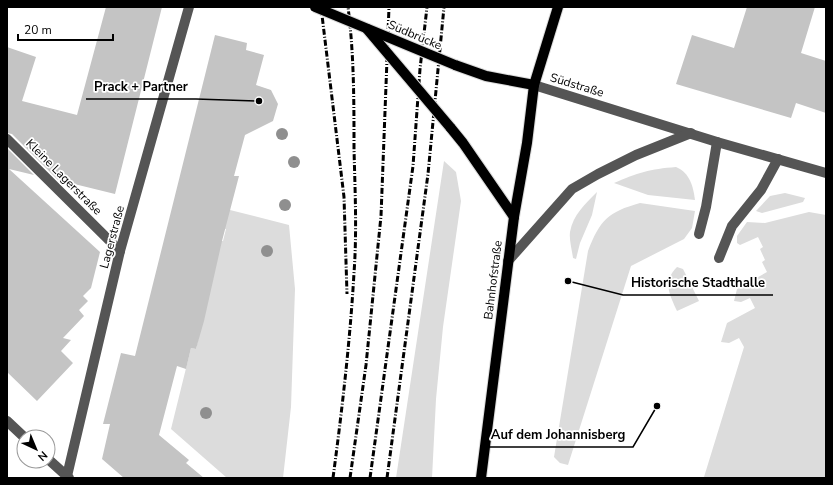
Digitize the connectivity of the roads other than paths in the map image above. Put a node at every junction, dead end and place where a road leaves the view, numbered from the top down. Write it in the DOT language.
graph roads {
  1 [pos="190,7"];
  2 [pos="315,7"];
  3 [pos="558,7"];
  4 [pos="366,28"];
  5 [pos="455,65"];
  6 [pos="534,85"];
  7 [pos="691,133"];
  8 [pos="7,139"];
  9 [pos="717,142"];
  10 [pos="778,159"];
  11 [pos="826,173"];
  12 [pos="514,217"];
  13 [pos="700,234"];
  14 [pos="120,251"];
  15 [pos="719,258"];
  16 [pos="508,261"];
  17 [pos="7,421"];
  18 [pos="16,429"];
  19 [pos="56,466"];
  20 [pos="68,477"];
  21 [pos="481,478"];
  1 -- 14 [label="street, Lagerstraße"];
  2 -- 4 [label="main road, bridge"];
  3 -- 6 [label="main road, Bahnhofstraße"];
  4 -- 5 [label="main road, Südbrücke, bridge"];
  4 -- 12 [label="main road, bridge"];
  5 -- 6 [label="main road, Südstraße"];
  6 -- 7 [label="street, Südstraße"];
  6 -- 12 [label="main road, Bahnhofstraße"];
  7 -- 9 [label="street, Südstraße"];
  7 -- 16 [label="street"];
  8 -- 14 [label="street, Kleine Lagerstraße"];
  9 -- 10 [label="street, Südstraße"];
  9 -- 13 [label="street"];
  10 -- 11 [label="street, Südstraße"];
  10 -- 15 [label="street"];
  12 -- 16 [label="main road, Bahnhofstraße"];
  14 -- 20 [label="street, Lagerstraße"];
  16 -- 21 [label="main road, Bahnhofstraße"];
  17 -- 18 [label="street"];
  19 -- 20 [label="street"];
}
